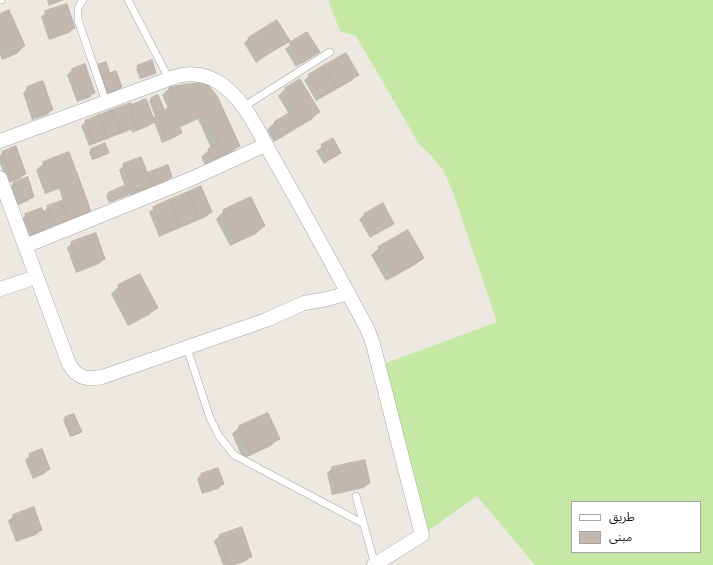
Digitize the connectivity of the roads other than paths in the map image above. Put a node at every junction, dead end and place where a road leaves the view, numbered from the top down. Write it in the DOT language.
graph roads {
  1 [pos="83,0"];
  2 [pos="128,0"];
  3 [pos="330,52"];
  4 [pos="169,79"];
  5 [pos="106,102"];
  6 [pos="243,107"];
  7 [pos="0,141"];
  8 [pos="265,145"];
  9 [pos="0,178"];
  10 [pos="25,246"];
  11 [pos="36,277"];
  12 [pos="0,289"];
  13 [pos="348,293"];
  14 [pos="187,348"];
  15 [pos="356,496"];
  16 [pos="364,524"];
  17 [pos="375,565"];
  1 -- 5 [label="lane"];
  2 -- 4 [label="lane"];
  3 -- 6 [label="lane"];
  4 -- 5 [label="street"];
  4 -- 6 [label="street"];
  5 -- 7 [label="street"];
  6 -- 8 [label="street"];
  8 -- 10 [label="street"];
  8 -- 13 [label="street"];
  9 -- 10 [label="street"];
  10 -- 11 [label="street"];
  11 -- 12 [label="street"];
  11 -- 14 [label="street"];
  13 -- 14 [label="street"];
  13 -- 17 [label="street"];
  14 -- 16 [label="lane"];
  15 -- 16 [label="lane"];
  16 -- 17 [label="lane"];
}
